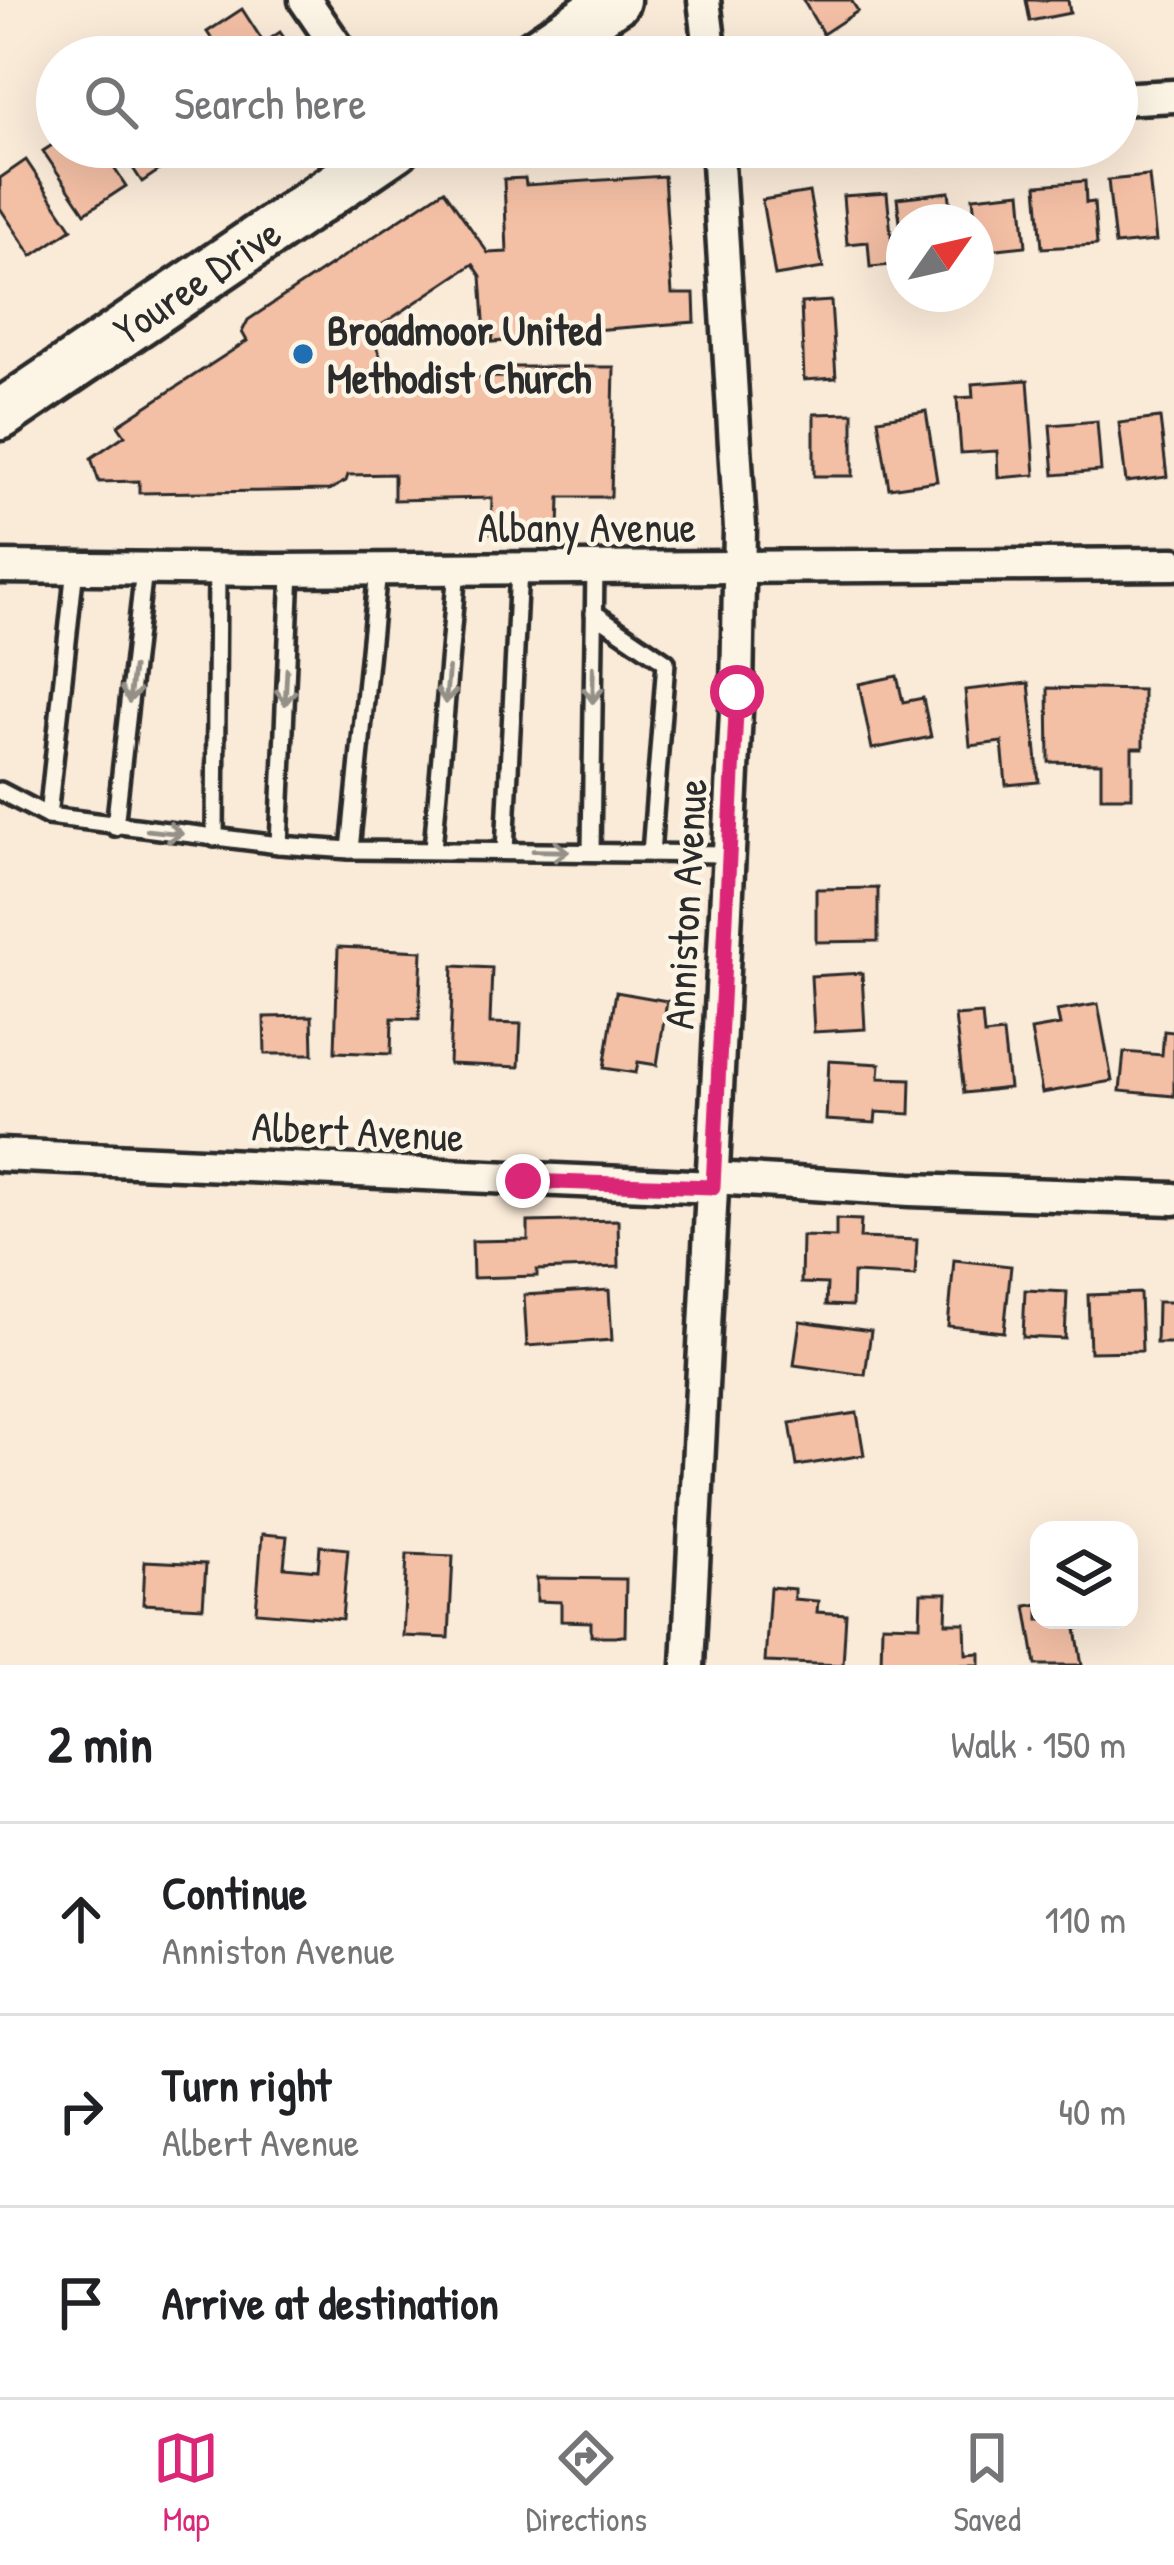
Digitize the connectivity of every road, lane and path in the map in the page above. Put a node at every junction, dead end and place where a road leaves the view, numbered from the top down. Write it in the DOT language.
graph roads {
  1 [pos="305,0"];
  2 [pos="615,0"];
  3 [pos="704,0"];
  4 [pos="330,36"];
  5 [pos="562,36"];
  6 [pos="708,36"];
  7 [pos="1174,96"];
  8 [pos="1138,98"];
  9 [pos="364,168"];
  10 [pos="718,168"];
  11 [pos="0,415"];
  12 [pos="1174,564"];
  13 [pos="75,568"];
  14 [pos="595,568"];
  15 [pos="739,568"];
  16 [pos="144,569"];
  17 [pos="458,569"];
  18 [pos="519,569"];
  19 [pos="0,570"];
  20 [pos="217,570"];
  21 [pos="291,570"];
  22 [pos="378,570"];
  23 [pos="594,613"];
  24 [pos="0,791"];
  25 [pos="49,816"];
  26 [pos="115,827"];
  27 [pos="215,838"];
  28 [pos="279,844"];
  29 [pos="433,849"];
  30 [pos="350,850"];
  31 [pos="505,850"];
  32 [pos="591,852"];
  33 [pos="651,853"];
  34 [pos="729,854"];
  35 [pos="0,1155"];
  36 [pos="713,1183"];
  37 [pos="1174,1199"];
  38 [pos="688,1665"];
  1 -- 4 [label="street"];
  2 -- 5 [label="main road"];
  3 -- 6 [label="street"];
  7 -- 8 [label="street"];
  9 -- 11 [label="main road, Youree Drive"];
  10 -- 15 [label="street, Anniston Avenue"];
  12 -- 15 [label="street, Albany Avenue"];
  13 -- 16 [label="street, Albany Avenue"];
  13 -- 19 [label="street, Albany Avenue"];
  13 -- 25 [label="lane"];
  14 -- 15 [label="street, Albany Avenue"];
  14 -- 18 [label="street, Albany Avenue"];
  14 -- 23 [label="lane"];
  15 -- 34 [label="street, Anniston Avenue"];
  16 -- 20 [label="street, Albany Avenue"];
  16 -- 26 [label="lane, one-way"];
  17 -- 18 [label="street, Albany Avenue"];
  17 -- 22 [label="street, Albany Avenue"];
  17 -- 29 [label="lane, one-way"];
  18 -- 31 [label="lane"];
  20 -- 21 [label="street, Albany Avenue"];
  20 -- 27 [label="lane"];
  21 -- 22 [label="street, Albany Avenue"];
  21 -- 28 [label="lane, one-way"];
  22 -- 30 [label="lane"];
  23 -- 32 [label="lane, one-way"];
  23 -- 33 [label="lane"];
  24 -- 25 [label="lane"];
  25 -- 26 [label="lane"];
  26 -- 27 [label="lane, one-way"];
  27 -- 28 [label="lane"];
  28 -- 30 [label="lane"];
  29 -- 30 [label="lane"];
  29 -- 31 [label="lane"];
  31 -- 32 [label="lane, one-way"];
  32 -- 33 [label="lane"];
  33 -- 34 [label="lane"];
  34 -- 36 [label="street, Anniston Avenue"];
  35 -- 36 [label="street, Albert Avenue"];
  36 -- 37 [label="street, Albert Avenue"];
  36 -- 38 [label="street, Anniston Avenue"];
}
